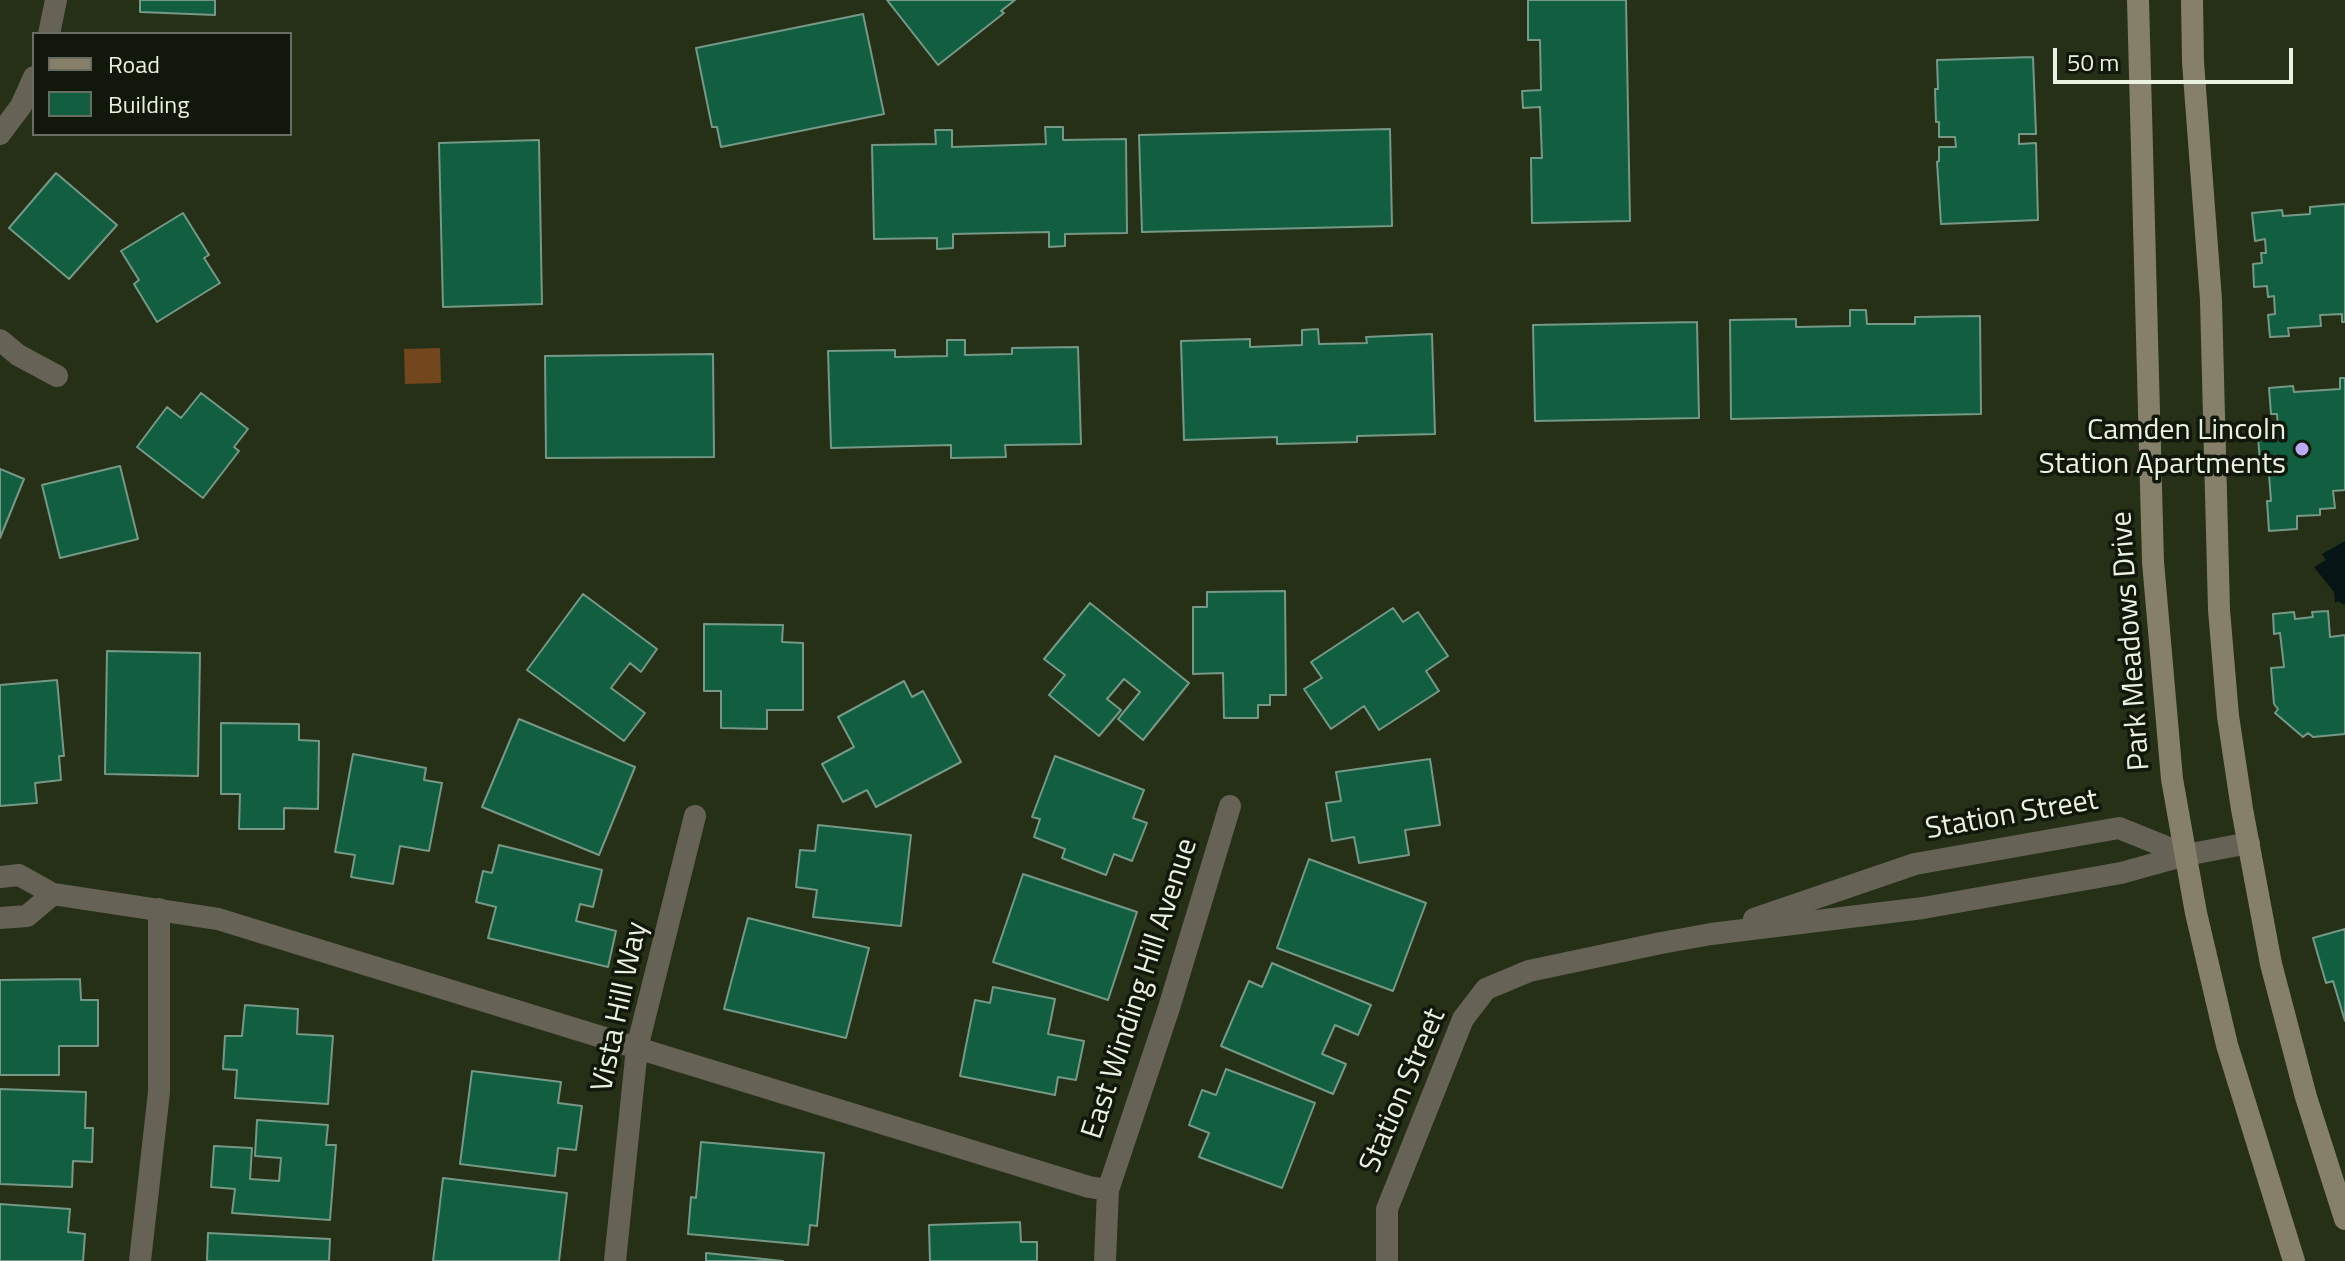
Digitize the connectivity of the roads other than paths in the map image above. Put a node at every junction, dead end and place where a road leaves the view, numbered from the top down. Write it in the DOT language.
graph roads {
  1 [pos="56,0"];
  2 [pos="2138,0"];
  3 [pos="2192,0"];
  4 [pos="49,32"];
  5 [pos="32,81"];
  6 [pos="0,134"];
  7 [pos="0,340"];
  8 [pos="57,376"];
  9 [pos="1230,806"];
  10 [pos="695,816"];
  11 [pos="2249,843"];
  12 [pos="2186,855"];
  13 [pos="0,877"];
  14 [pos="53,894"];
  15 [pos="159,909"];
  16 [pos="0,918"];
  17 [pos="1711,934"];
  18 [pos="637,1048"];
  19 [pos="1108,1190"];
  20 [pos="2345,1219"];
  21 [pos="140,1261"];
  22 [pos="615,1261"];
  23 [pos="1105,1261"];
  24 [pos="1387,1261"];
  25 [pos="2294,1261"];
  1 -- 4 [label="street"];
  2 -- 12 [label="main road, Park Meadows Drive"];
  3 -- 11 [label="main road"];
  5 -- 6 [label="street"];
  7 -- 8 [label="street"];
  9 -- 19 [label="street, East Winding Hill Avenue"];
  10 -- 18 [label="street, Vista Hill Way"];
  11 -- 12 [label="street, Station Street"];
  11 -- 20 [label="main road"];
  12 -- 17 [label="street, Station Street"];
  12 -- 17 [label="street, Station Street"];
  12 -- 25 [label="main road, Park Meadows Drive"];
  13 -- 14 [label="street"];
  14 -- 15 [label="street"];
  14 -- 16 [label="street"];
  15 -- 18 [label="street"];
  15 -- 21 [label="street"];
  17 -- 24 [label="street, Station Street"];
  18 -- 19 [label="street"];
  18 -- 22 [label="street, Vista Hill Way"];
  19 -- 23 [label="street, East Winding Hill Avenue"];
}
